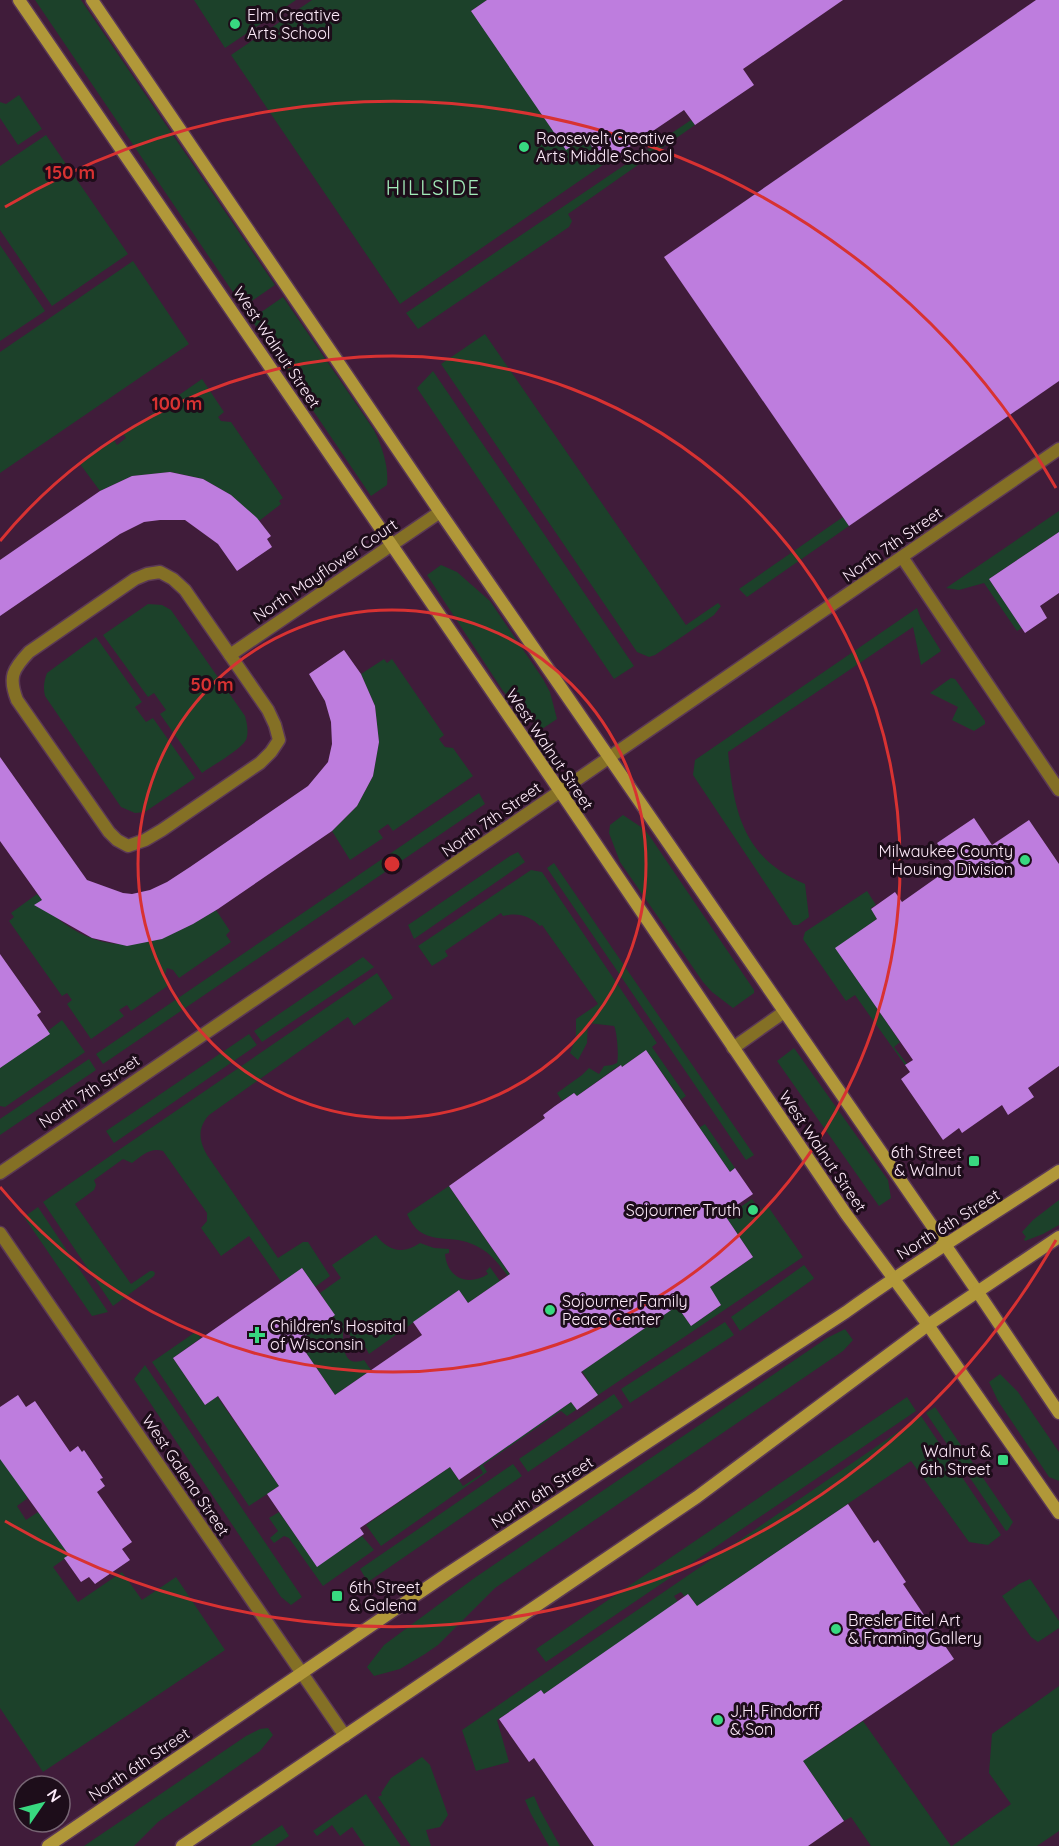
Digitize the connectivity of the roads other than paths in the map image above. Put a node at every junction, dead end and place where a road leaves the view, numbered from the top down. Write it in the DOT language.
graph roads {
  1 [pos="19,0"];
  2 [pos="92,0"];
  3 [pos="1059,449"];
  4 [pos="440,512"];
  5 [pos="391,544"];
  6 [pos="902,557"];
  7 [pos="230,655"];
  8 [pos="609,758"];
  9 [pos="1059,790"];
  10 [pos="560,791"];
  11 [pos="784,1012"];
  12 [pos="733,1048"];
  13 [pos="1059,1171"];
  14 [pos="0,1173"];
  15 [pos="0,1233"];
  16 [pos="1059,1237"];
  17 [pos="945,1246"];
  18 [pos="892,1278"];
  19 [pos="977,1291"];
  20 [pos="928,1325"];
  21 [pos="1059,1413"];
  22 [pos="1059,1513"];
  23 [pos="302,1674"];
  24 [pos="345,1736"];
  25 [pos="48,1846"];
  26 [pos="182,1846"];
  1 -- 5 [label="main road, West Walnut Street"];
  2 -- 4 [label="main road"];
  3 -- 6 [label="street, North 7th Street"];
  4 -- 5 [label="street, North Mayflower Court"];
  4 -- 8 [label="main road"];
  5 -- 7 [label="street, North Mayflower Court"];
  5 -- 10 [label="main road, West Walnut Street"];
  6 -- 8 [label="street, North 7th Street"];
  6 -- 9 [label="street"];
  7 -- 7 [label="street"];
  8 -- 10 [label="street, North 7th Street"];
  8 -- 11 [label="main road"];
  10 -- 12 [label="main road, West Walnut Street"];
  10 -- 14 [label="street, North 7th Street"];
  11 -- 12 [label="street"];
  11 -- 17 [label="main road"];
  12 -- 18 [label="main road, West Walnut Street"];
  13 -- 17 [label="main road, North 6th Street"];
  15 -- 23 [label="street, West Galena Street"];
  16 -- 19 [label="main road"];
  17 -- 18 [label="main road, North 6th Street"];
  17 -- 19 [label="main road"];
  18 -- 20 [label="main road, West Walnut Street"];
  18 -- 23 [label="main road, North 6th Street"];
  19 -- 20 [label="main road"];
  19 -- 21 [label="main road"];
  20 -- 22 [label="main road, West Walnut Street"];
  20 -- 24 [label="main road"];
  23 -- 24 [label="street, West Galena Street"];
  23 -- 25 [label="main road, North 6th Street"];
  24 -- 26 [label="main road"];
}
